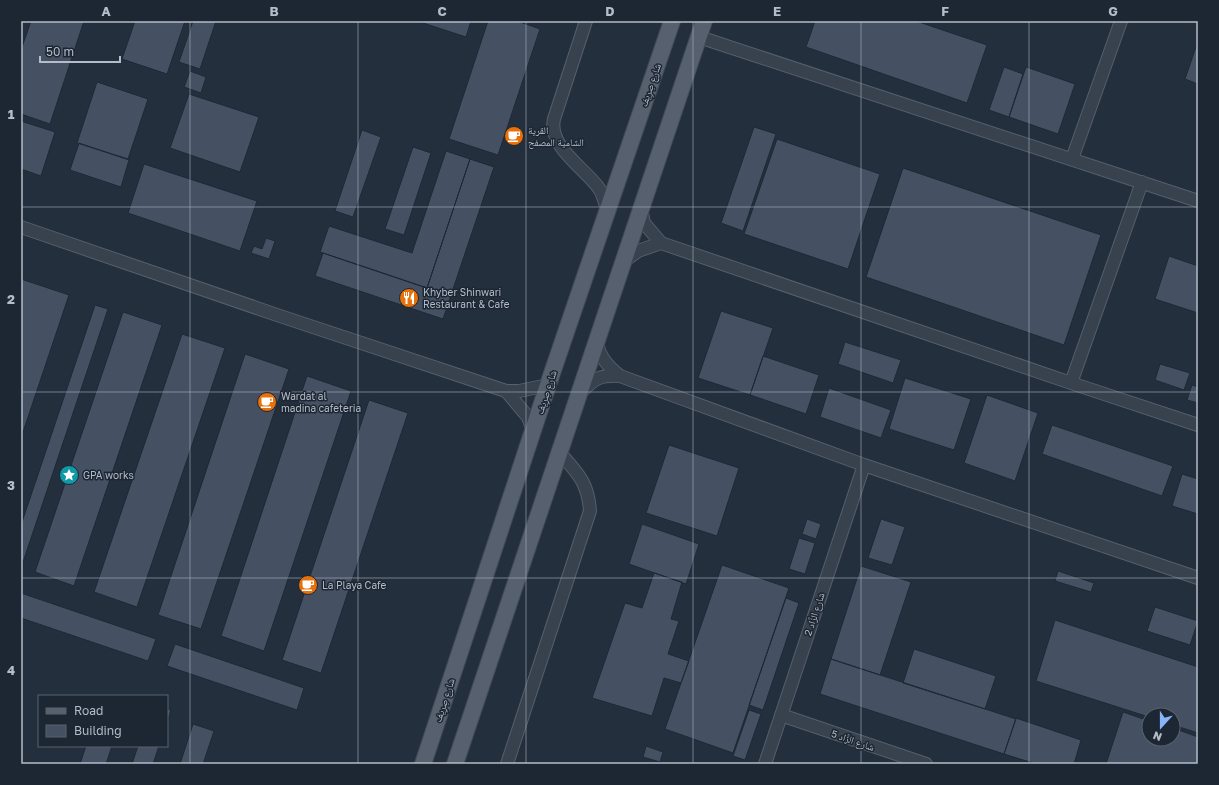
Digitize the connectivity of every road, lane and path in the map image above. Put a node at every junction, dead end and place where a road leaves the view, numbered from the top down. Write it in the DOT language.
graph roads {
  1 [pos="586,21"];
  2 [pos="672,21"];
  3 [pos="704,21"];
  4 [pos="1121,21"];
  5 [pos="699,37"];
  6 [pos="1072,159"];
  7 [pos="1142,182"];
  8 [pos="1198,201"];
  9 [pos="641,209"];
  10 [pos="607,210"];
  11 [pos="21,227"];
  12 [pos="661,243"];
  13 [pos="624,261"];
  14 [pos="597,343"];
  15 [pos="620,376"];
  16 [pos="1071,383"];
  17 [pos="548,384"];
  18 [pos="506,391"];
  19 [pos="580,392"];
  20 [pos="1198,425"];
  21 [pos="533,431"];
  22 [pos="560,453"];
  23 [pos="864,465"];
  24 [pos="1198,578"];
  25 [pos="781,715"];
  26 [pos="423,764"];
  27 [pos="455,764"];
  28 [pos="508,764"];
  29 [pos="765,764"];
  30 [pos="926,764"];
  1 -- 10 [label="street"];
  2 -- 10 [label="main road, شارع صِرِيف"];
  3 -- 5 [label="main road"];
  4 -- 6 [label="street"];
  5 -- 6 [label="street"];
  5 -- 9 [label="main road"];
  6 -- 7 [label="street"];
  7 -- 8 [label="street"];
  7 -- 16 [label="street"];
  9 -- 12 [label="street"];
  9 -- 13 [label="main road"];
  10 -- 17 [label="main road, شارع صِرِيف"];
  11 -- 18 [label="street"];
  12 -- 13 [label="street"];
  12 -- 16 [label="street"];
  13 -- 14 [label="main road"];
  14 -- 15 [label="street"];
  14 -- 19 [label="main road"];
  15 -- 19 [label="street"];
  15 -- 23 [label="street"];
  16 -- 20 [label="street"];
  17 -- 18 [label="street"];
  17 -- 21 [label="main road, شارع صِرِيف"];
  18 -- 21 [label="street"];
  19 -- 22 [label="main road"];
  21 -- 26 [label="main road, شارع صِرِيف"];
  22 -- 27 [label="main road"];
  22 -- 28 [label="street"];
  23 -- 24 [label="street"];
  23 -- 25 [label="street, شارع الزَّاد 2"];
  25 -- 29 [label="street, شارع الزَّاد 2"];
  25 -- 30 [label="street, شارع الزَّاد 5"];
}
